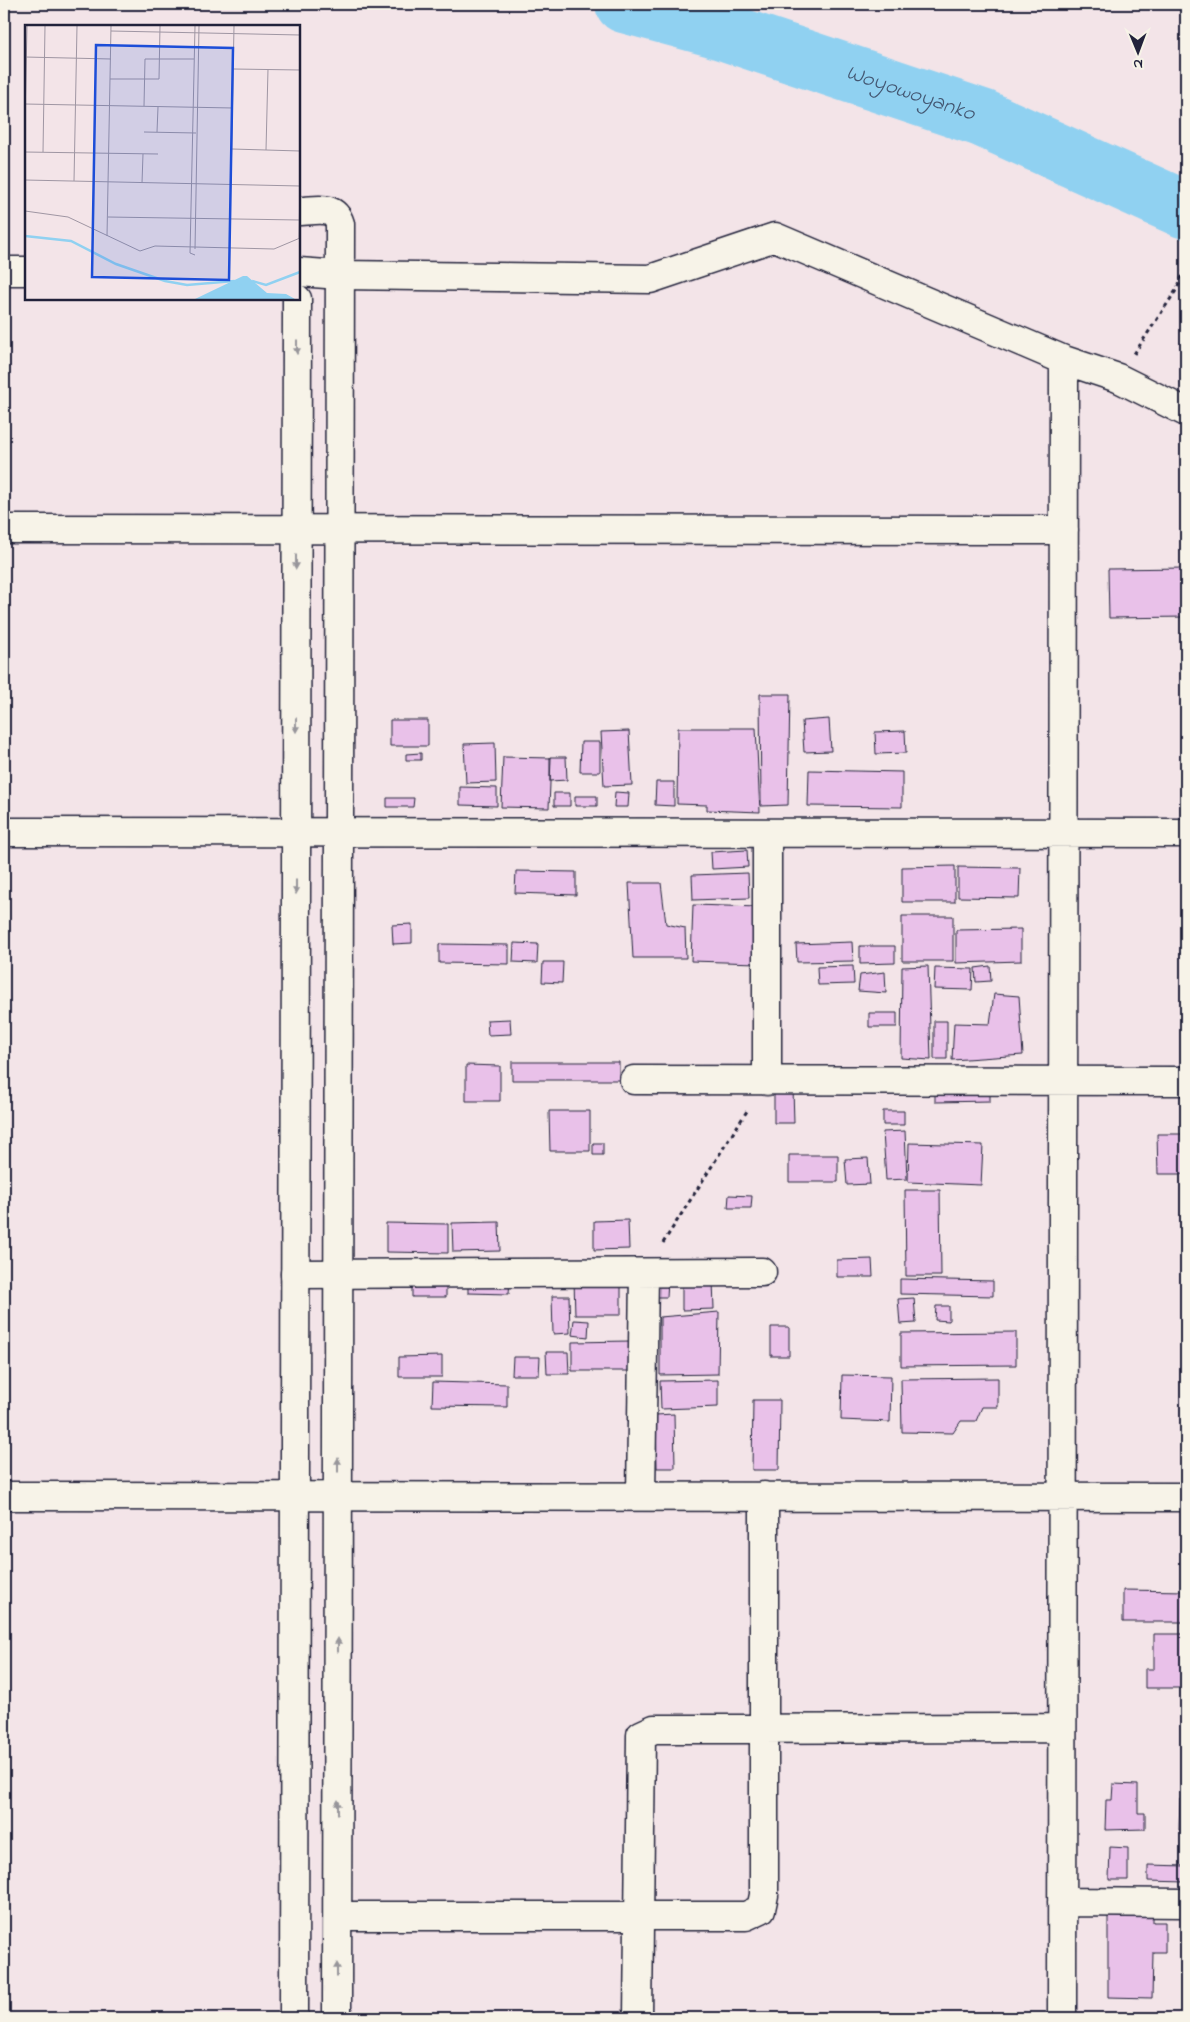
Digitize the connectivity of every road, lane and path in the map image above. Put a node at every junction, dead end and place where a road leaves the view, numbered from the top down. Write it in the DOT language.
graph roads {
  1 [pos="300,211"];
  2 [pos="1186,267"];
  3 [pos="4,272"];
  4 [pos="25,272"];
  5 [pos="300,272"];
  6 [pos="340,275"];
  7 [pos="297,300"];
  8 [pos="1064,360"];
  9 [pos="1118,378"];
  10 [pos="1186,412"];
  11 [pos="4,529"];
  12 [pos="296,529"];
  13 [pos="339,529"];
  14 [pos="1064,530"];
  15 [pos="4,832"];
  16 [pos="296,832"];
  17 [pos="339,832"];
  18 [pos="767,833"];
  19 [pos="1063,833"];
  20 [pos="1186,833"];
  21 [pos="634,1080"];
  22 [pos="767,1080"];
  23 [pos="1063,1081"];
  24 [pos="1186,1081"];
  25 [pos="762,1272"];
  26 [pos="644,1273"];
  27 [pos="295,1274"];
  28 [pos="338,1274"];
  29 [pos="4,1496"];
  30 [pos="295,1496"];
  31 [pos="338,1496"];
  32 [pos="641,1496"];
  33 [pos="764,1496"];
  34 [pos="1062,1496"];
  35 [pos="1186,1497"];
  36 [pos="764,1727"];
  37 [pos="1062,1728"];
  38 [pos="1062,1902"];
  39 [pos="1186,1903"];
  40 [pos="338,1916"];
  41 [pos="638,1916"];
  42 [pos="294,2018"];
  43 [pos="337,2018"];
  44 [pos="638,2018"];
  45 [pos="1062,2018"];
  1 -- 6 [label="street"];
  2 -- 9 [label="path"];
  3 -- 4 [label="street"];
  5 -- 6 [label="street"];
  6 -- 8 [label="street"];
  6 -- 13 [label="street"];
  7 -- 12 [label="street, one-way"];
  8 -- 9 [label="street"];
  8 -- 14 [label="street"];
  9 -- 10 [label="street"];
  11 -- 12 [label="street"];
  12 -- 13 [label="street"];
  12 -- 16 [label="street, one-way"];
  13 -- 14 [label="street"];
  13 -- 17 [label="street"];
  14 -- 19 [label="street"];
  15 -- 16 [label="street"];
  16 -- 17 [label="street"];
  16 -- 27 [label="street, one-way"];
  17 -- 18 [label="street"];
  17 -- 28 [label="street"];
  18 -- 19 [label="street"];
  18 -- 22 [label="street"];
  19 -- 20 [label="street"];
  19 -- 23 [label="street"];
  21 -- 22 [label="street"];
  22 -- 23 [label="street"];
  22 -- 26 [label="path"];
  23 -- 24 [label="street"];
  23 -- 34 [label="street"];
  25 -- 26 [label="street"];
  26 -- 28 [label="street"];
  26 -- 32 [label="street"];
  27 -- 28 [label="street"];
  27 -- 30 [label="street"];
  31 -- 28 [label="street, one-way"];
  29 -- 30 [label="street"];
  30 -- 31 [label="street"];
  30 -- 42 [label="street"];
  31 -- 32 [label="street"];
  40 -- 31 [label="street, one-way"];
  32 -- 33 [label="street"];
  33 -- 34 [label="street"];
  33 -- 36 [label="street"];
  34 -- 35 [label="street"];
  34 -- 37 [label="street"];
  36 -- 37 [label="street"];
  36 -- 41 [label="street"];
  36 -- 41 [label="street"];
  37 -- 38 [label="street"];
  38 -- 39 [label="street"];
  38 -- 45 [label="street"];
  40 -- 41 [label="street"];
  43 -- 40 [label="street, one-way"];
  41 -- 44 [label="street"];
}
